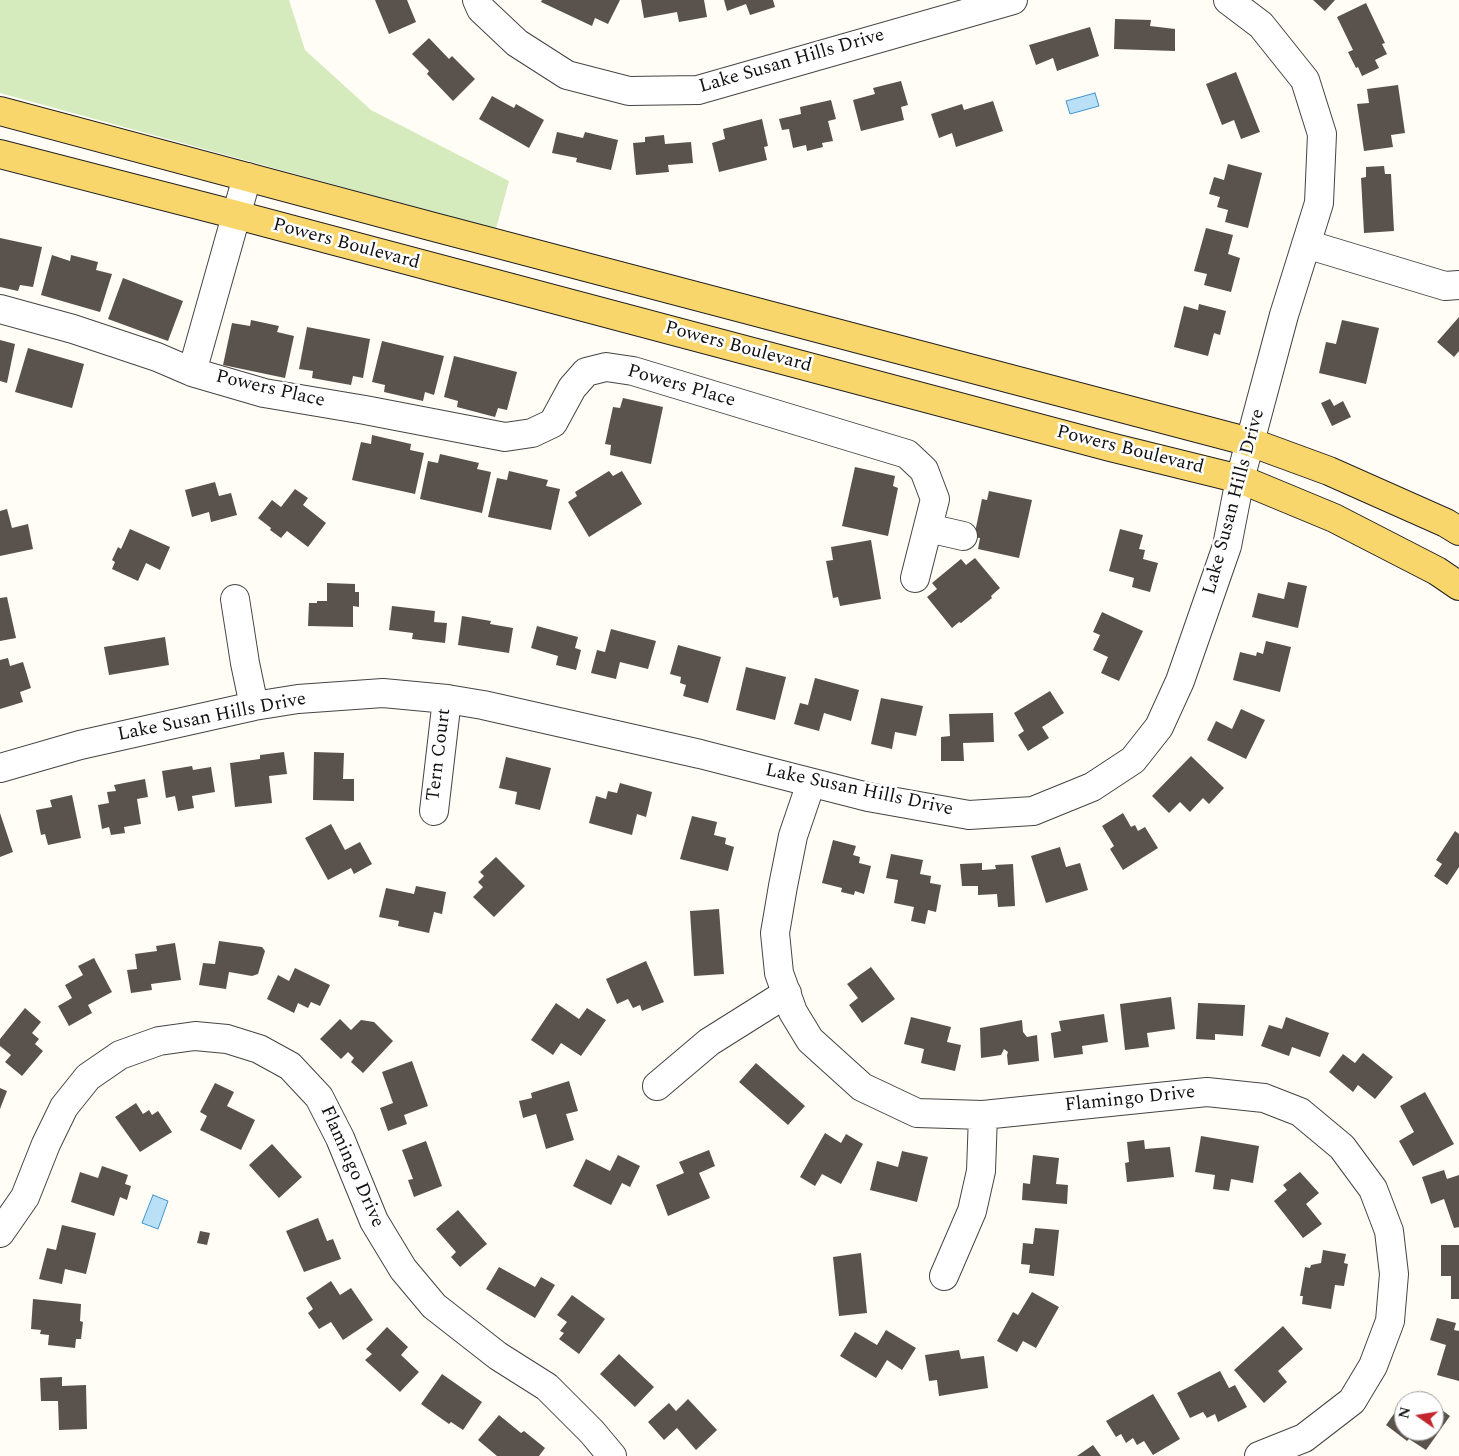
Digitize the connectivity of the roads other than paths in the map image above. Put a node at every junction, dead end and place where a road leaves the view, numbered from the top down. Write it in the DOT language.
graph roads {
  1 [pos="477,0"];
  2 [pos="1013,0"];
  3 [pos="1228,0"];
  4 [pos="0,111"];
  5 [pos="0,154"];
  6 [pos="247,177"];
  7 [pos="238,215"];
  8 [pos="1306,244"];
  9 [pos="1459,285"];
  10 [pos="0,309"];
  11 [pos="192,372"];
  12 [pos="1250,442"];
  13 [pos="1240,479"];
  14 [pos="928,528"];
  15 [pos="1459,532"];
  16 [pos="963,536"];
  17 [pos="916,578"];
  18 [pos="1459,586"];
  19 [pos="235,599"];
  20 [pos="447,699"];
  21 [pos="254,706"];
  22 [pos="0,768"];
  23 [pos="811,783"];
  24 [pos="434,811"];
  25 [pos="786,993"];
  26 [pos="657,1086"];
  27 [pos="983,1115"];
  28 [pos="0,1233"];
  29 [pos="944,1276"];
  30 [pos="612,1456"];
  31 [pos="1260,1456"];
  1 -- 2 [label="street, Lake Susan Hills Drive"];
  3 -- 8 [label="street, Lake Susan Hills Drive"];
  4 -- 6 [label="main road, Powers Boulevard"];
  5 -- 7 [label="main road, Powers Boulevard"];
  6 -- 7 [label="street, Powers Place"];
  6 -- 12 [label="main road, Powers Boulevard"];
  7 -- 11 [label="street, Powers Place"];
  7 -- 13 [label="main road, Powers Boulevard"];
  8 -- 9 [label="street"];
  8 -- 12 [label="street, Lake Susan Hills Drive"];
  10 -- 11 [label="street, Powers Place"];
  11 -- 14 [label="street, Powers Place"];
  12 -- 13 [label="street, Lake Susan Hills Drive"];
  12 -- 15 [label="main road, Powers Boulevard"];
  13 -- 18 [label="main road, Powers Boulevard"];
  13 -- 23 [label="street, Lake Susan Hills Drive"];
  14 -- 16 [label="street"];
  14 -- 17 [label="street, Powers Place"];
  19 -- 21 [label="street"];
  20 -- 21 [label="street, Lake Susan Hills Drive"];
  20 -- 23 [label="street, Lake Susan Hills Drive"];
  20 -- 24 [label="street, Tern Court"];
  21 -- 22 [label="street, Lake Susan Hills Drive"];
  23 -- 25 [label="street, Flamingo Drive"];
  25 -- 26 [label="street"];
  25 -- 27 [label="street, Flamingo Drive"];
  27 -- 29 [label="street"];
  27 -- 31 [label="street, Flamingo Drive"];
  28 -- 30 [label="street, Flamingo Drive"];
}
